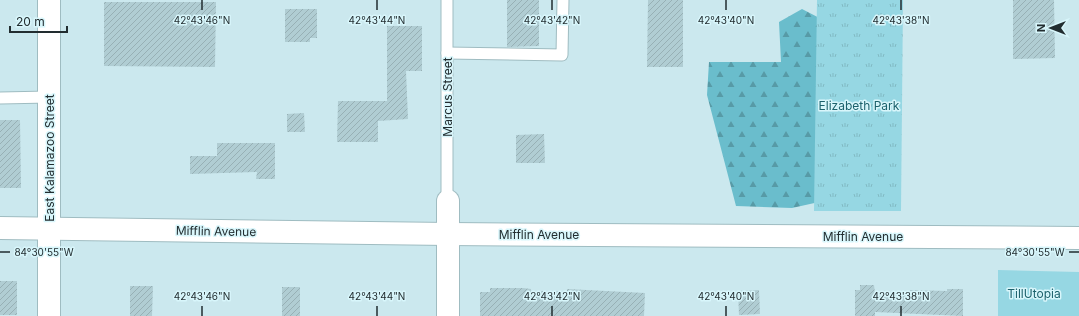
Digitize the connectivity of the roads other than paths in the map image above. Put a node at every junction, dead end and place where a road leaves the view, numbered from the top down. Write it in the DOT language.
graph roads {
  1 [pos="49,0"];
  2 [pos="447,0"];
  3 [pos="563,0"];
  4 [pos="447,53"];
  5 [pos="49,97"];
  6 [pos="0,98"];
  7 [pos="447,198"];
  8 [pos="0,228"];
  9 [pos="49,230"];
  10 [pos="448,234"];
  11 [pos="1079,238"];
  12 [pos="49,316"];
  13 [pos="448,316"];
  1 -- 5 [label="street, East Kalamazoo Street"];
  2 -- 4 [label="lane, Marcus Street"];
  3 -- 4 [label="lane"];
  4 -- 7 [label="lane, Marcus Street"];
  5 -- 6 [label="lane"];
  5 -- 9 [label="street, East Kalamazoo Street"];
  7 -- 10 [label="street, Marcus Street"];
  8 -- 9 [label="street, Mifflin Avenue"];
  9 -- 10 [label="street, Mifflin Avenue"];
  9 -- 12 [label="street, East Kalamazoo Street"];
  10 -- 11 [label="street, Mifflin Avenue"];
  10 -- 13 [label="street, Marcus Street"];
}
